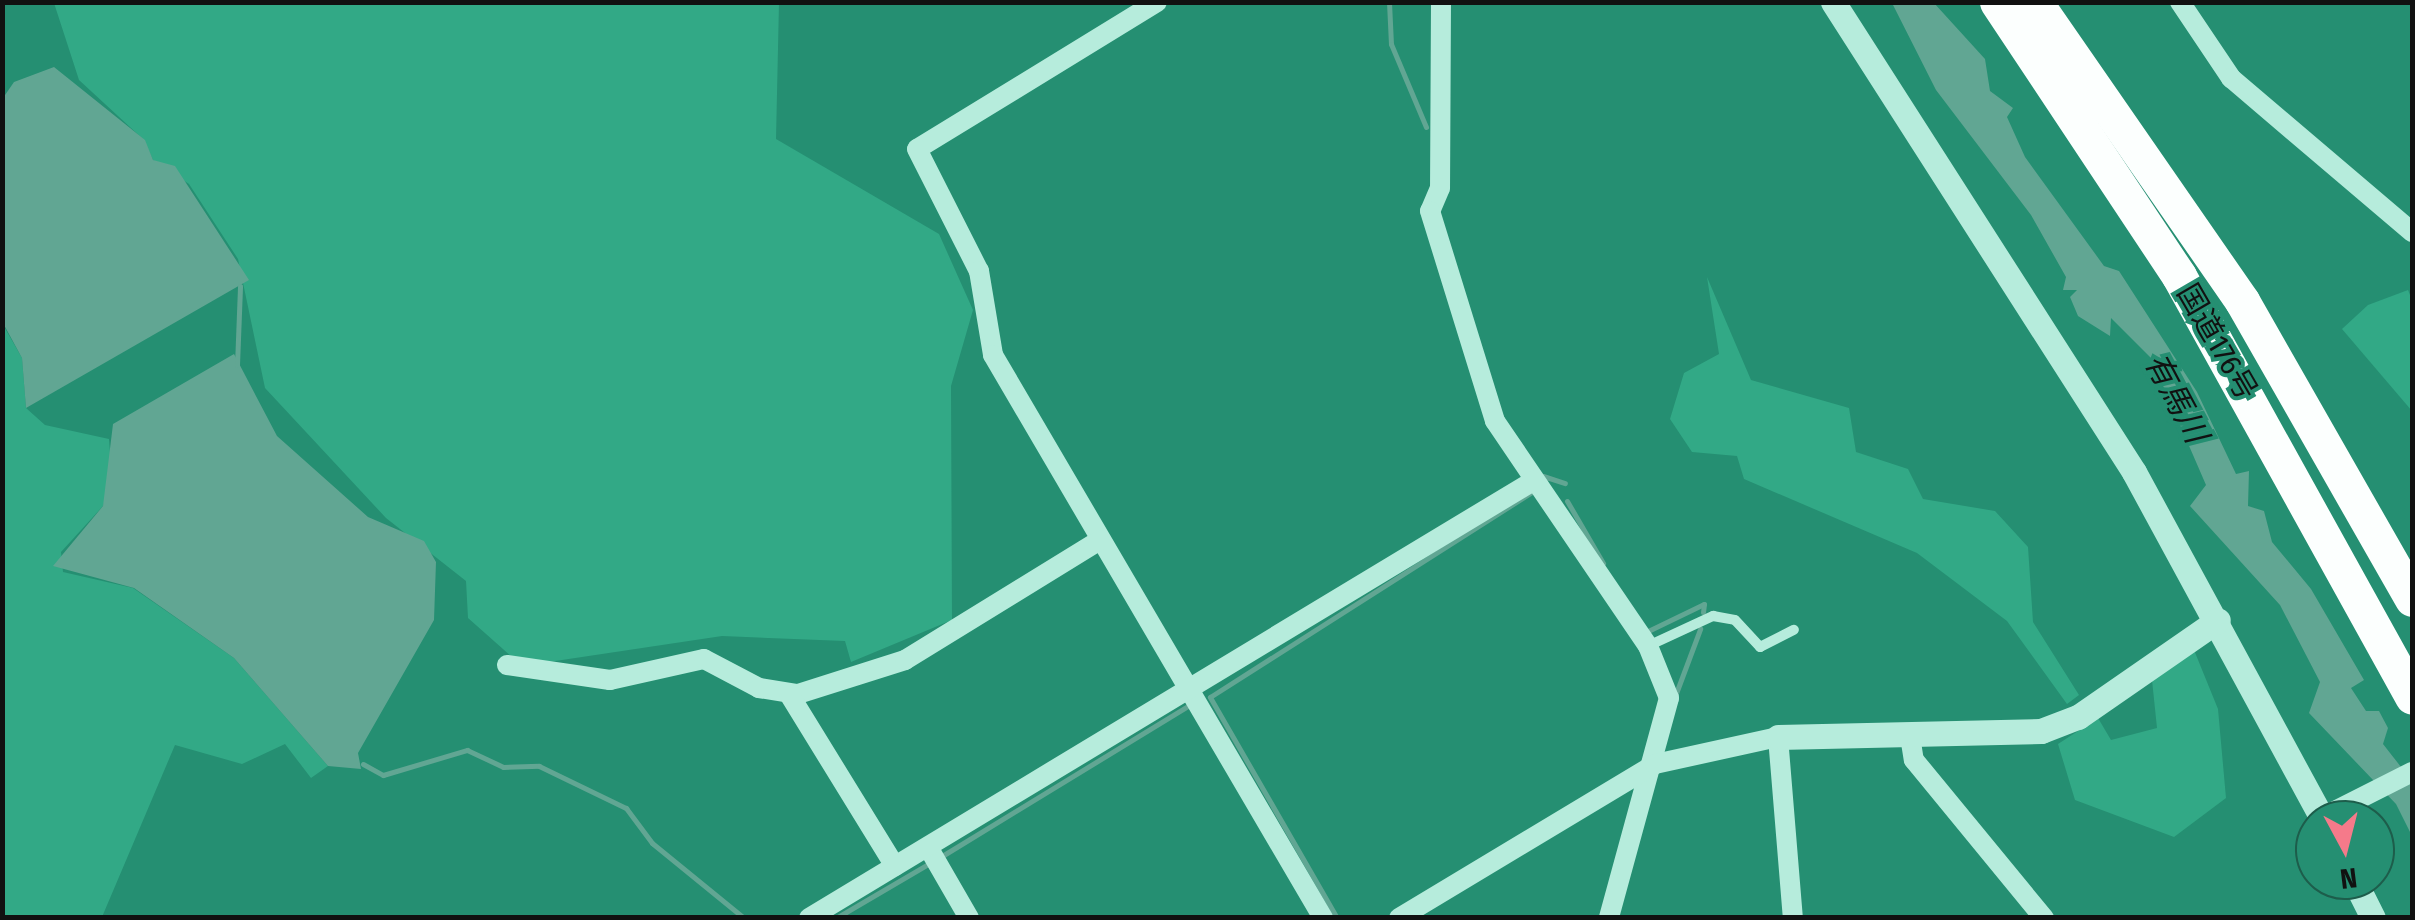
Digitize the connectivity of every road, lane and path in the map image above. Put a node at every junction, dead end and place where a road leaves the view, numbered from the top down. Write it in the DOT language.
graph roads {
  1 [pos="1440,2"];
  2 [pos="1832,2"];
  3 [pos="1997,2"];
  4 [pos="2035,2"];
  5 [pos="2180,2"];
  6 [pos="1146,5"];
  7 [pos="2412,232"];
  8 [pos="1535,484"];
  9 [pos="1100,540"];
  10 [pos="2412,599"];
  11 [pos="2218,620"];
  12 [pos="1794,630"];
  13 [pos="1648,646"];
  14 [pos="507,665"];
  15 [pos="1188,692"];
  16 [pos="788,694"];
  17 [pos="2412,697"];
  18 [pos="1910,736"];
  19 [pos="1778,737"];
  20 [pos="1655,764"];
  21 [pos="2412,772"];
  22 [pos="2316,800"];
  23 [pos="2358,800"];
  24 [pos="928,847"];
  25 [pos="896,866"];
  26 [pos="810,918"];
  27 [pos="970,918"];
  28 [pos="1323,918"];
  29 [pos="1400,918"];
  30 [pos="1609,918"];
  31 [pos="1793,918"];
  32 [pos="2044,918"];
  1 -- 8 [label="street"];
  2 -- 11 [label="street"];
  3 -- 17 [label="highway, 国道176号"];
  4 -- 10 [label="highway, 国道176号"];
  5 -- 7 [label="street"];
  6 -- 9 [label="street"];
  8 -- 13 [label="street"];
  8 -- 15 [label="street"];
  9 -- 15 [label="street"];
  9 -- 16 [label="street"];
  11 -- 18 [label="street"];
  11 -- 22 [label="street"];
  12 -- 13 [label="lane"];
  13 -- 20 [label="street"];
  14 -- 16 [label="street"];
  15 -- 24 [label="street"];
  15 -- 28 [label="street"];
  16 -- 25 [label="street"];
  18 -- 19 [label="street"];
  18 -- 32 [label="street"];
  19 -- 20 [label="street"];
  19 -- 31 [label="street"];
  20 -- 29 [label="street"];
  20 -- 30 [label="street"];
  21 -- 23 [label="street"];
  24 -- 25 [label="street"];
  24 -- 27 [label="street"];
  25 -- 26 [label="street"];
}
